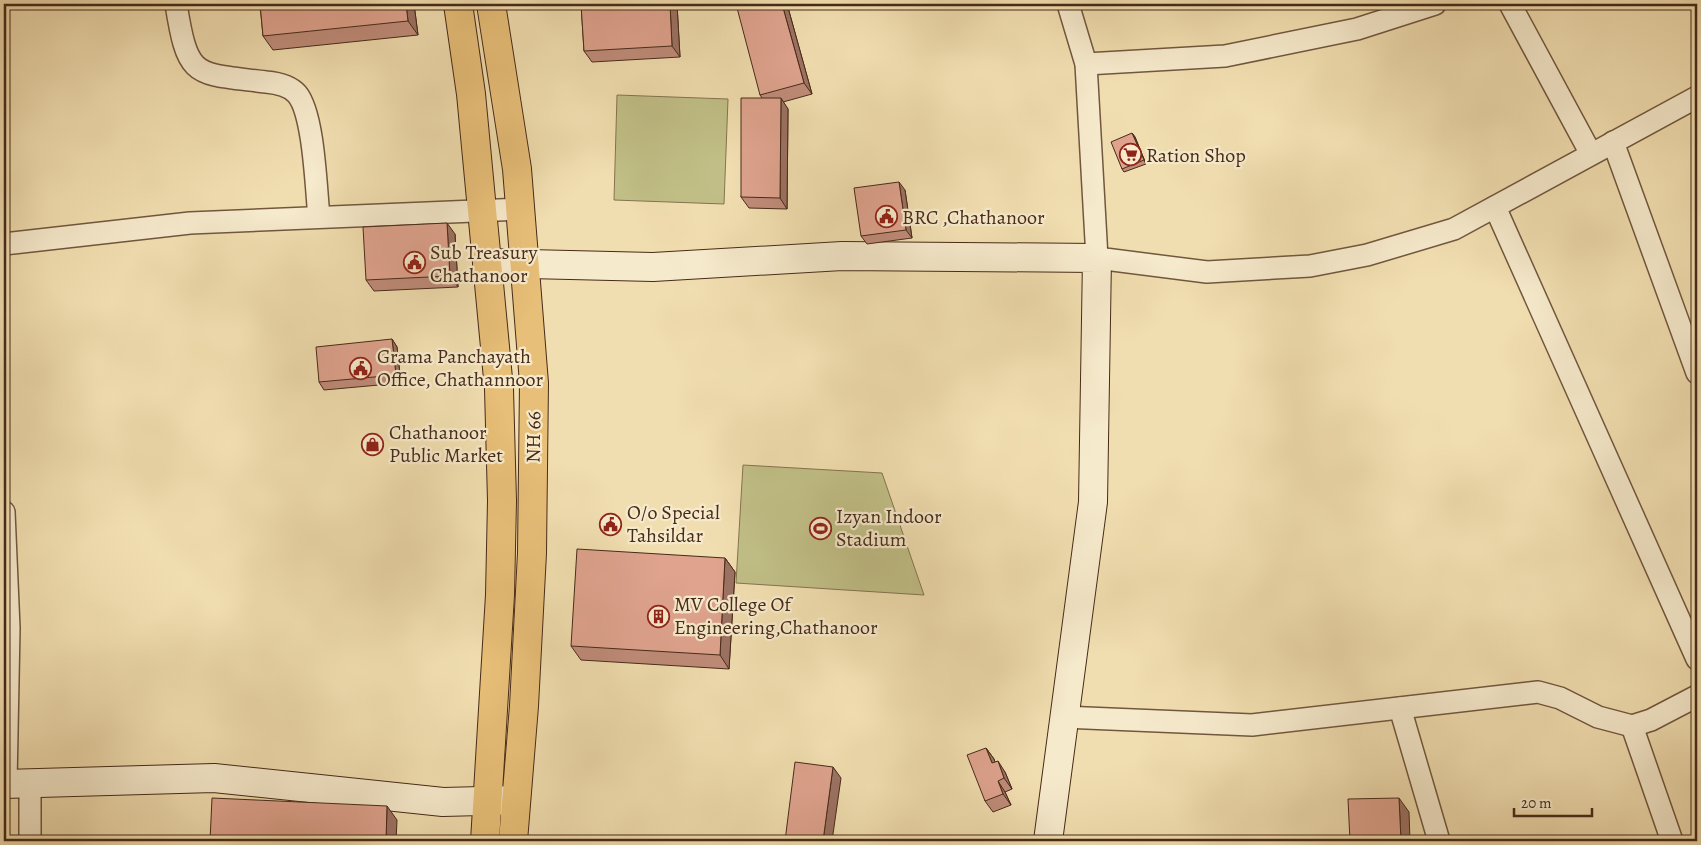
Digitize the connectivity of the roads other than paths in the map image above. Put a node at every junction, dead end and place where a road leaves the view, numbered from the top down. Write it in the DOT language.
graph roads {
  1 [pos="176,4"];
  2 [pos="458,4"];
  3 [pos="491,4"];
  4 [pos="1068,4"];
  5 [pos="1435,4"];
  6 [pos="1510,4"];
  7 [pos="1086,64"];
  8 [pos="1697,97"];
  9 [pos="1613,142"];
  10 [pos="1591,154"];
  11 [pos="1495,207"];
  12 [pos="520,209"];
  13 [pos="481,210"];
  14 [pos="319,217"];
  15 [pos="4,244"];
  16 [pos="1097,258"];
  17 [pos="487,263"];
  18 [pos="524,263"];
  19 [pos="1697,373"];
  20 [pos="4,512"];
  21 [pos="6,628"];
  22 [pos="1697,659"];
  23 [pos="1697,696"];
  24 [pos="1400,708"];
  25 [pos="1063,717"];
  26 [pos="1632,726"];
  27 [pos="13,784"];
  28 [pos="516,800"];
  29 [pos="487,801"];
  30 [pos="30,841"];
  31 [pos="485,841"];
  32 [pos="513,841"];
  33 [pos="1048,841"];
  34 [pos="1439,841"];
  35 [pos="1672,841"];
  1 -- 14 [label="street"];
  2 -- 13 [label="highway, NH 66"];
  3 -- 12 [label="highway, NH 66"];
  4 -- 7 [label="street"];
  5 -- 7 [label="street"];
  6 -- 10 [label="street"];
  7 -- 16 [label="street"];
  8 -- 9 [label="street"];
  9 -- 10 [label="street"];
  9 -- 19 [label="street"];
  10 -- 11 [label="street"];
  11 -- 16 [label="street"];
  11 -- 22 [label="street"];
  12 -- 13 [label="street"];
  12 -- 18 [label="highway, NH 66"];
  13 -- 14 [label="street"];
  13 -- 17 [label="highway, NH 66"];
  14 -- 15 [label="street"];
  16 -- 18 [label="street"];
  16 -- 25 [label="street"];
  17 -- 18 [label="street"];
  17 -- 29 [label="highway, NH 66"];
  18 -- 28 [label="highway, NH 66"];
  20 -- 21 [label="street"];
  21 -- 27 [label="street"];
  23 -- 26 [label="street"];
  24 -- 25 [label="street"];
  24 -- 26 [label="street"];
  24 -- 34 [label="street"];
  25 -- 33 [label="street"];
  26 -- 35 [label="street"];
  27 -- 29 [label="street"];
  27 -- 30 [label="street"];
  28 -- 29 [label="street"];
  28 -- 32 [label="highway, NH 66"];
  29 -- 31 [label="highway, NH 66"];
}
